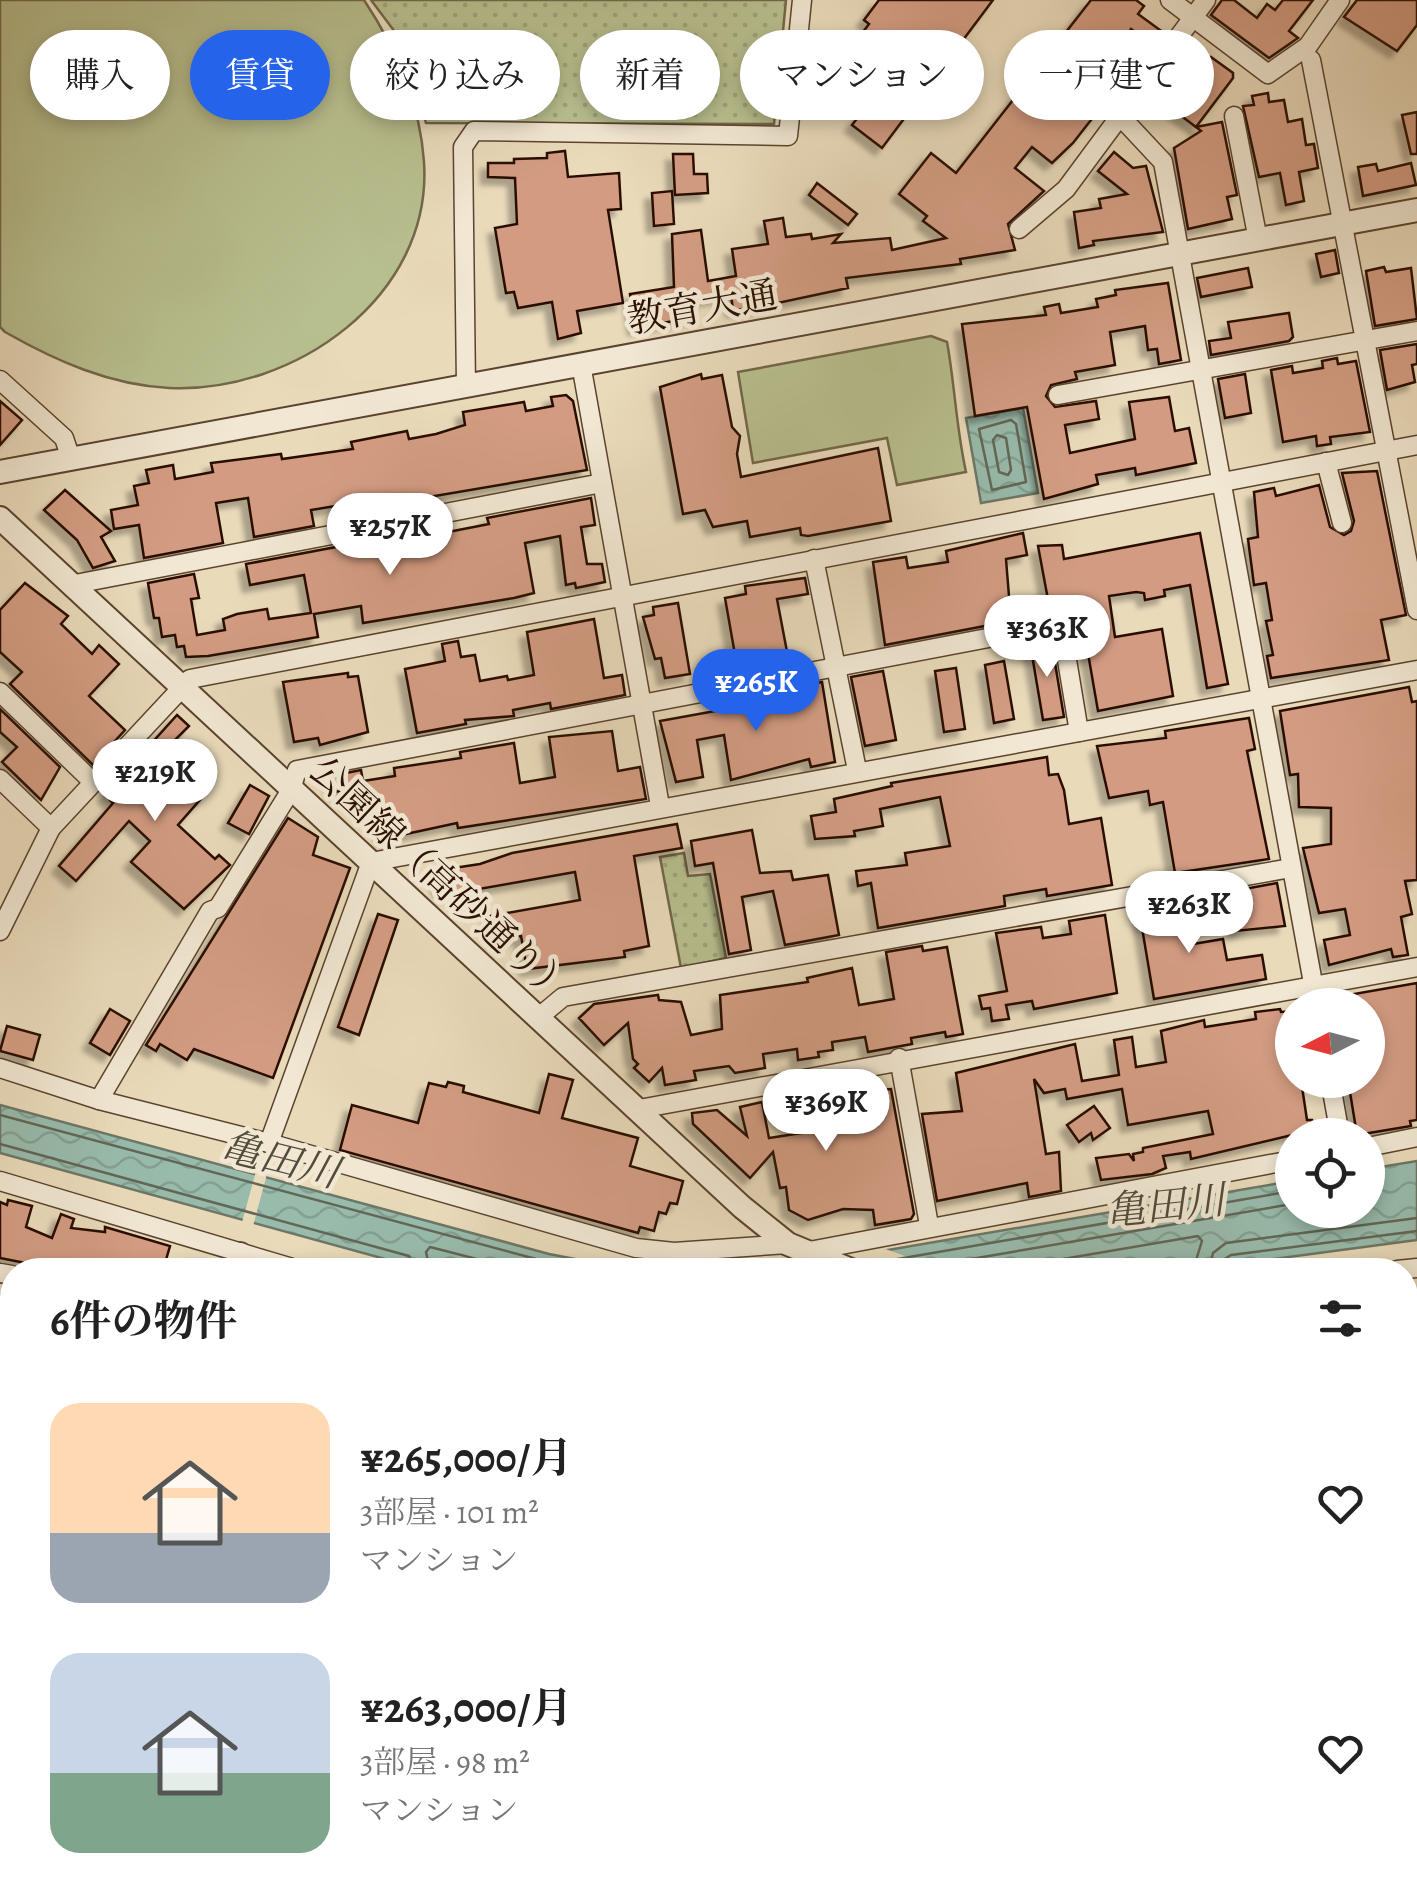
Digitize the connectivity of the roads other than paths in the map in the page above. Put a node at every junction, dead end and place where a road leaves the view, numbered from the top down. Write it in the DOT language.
graph roads {
  1 [pos="802,0"];
  2 [pos="1170,0"];
  3 [pos="1206,0"];
  4 [pos="1340,0"];
  5 [pos="1193,17"];
  6 [pos="1183,30"];
  7 [pos="1311,60"];
  8 [pos="1234,116"];
  9 [pos="1117,120"];
  10 [pos="1124,120"];
  11 [pos="1417,210"];
  12 [pos="1342,223"];
  13 [pos="1020,229"];
  14 [pos="1258,240"];
  15 [pos="1180,254"];
  16 [pos="1417,331"];
  17 [pos="1367,340"];
  18 [pos="581,364"];
  19 [pos="1200,370"];
  20 [pos="0,380"];
  21 [pos="466,386"];
  22 [pos="1058,395"];
  23 [pos="1417,445"];
  24 [pos="1388,451"];
  25 [pos="71,459"];
  26 [pos="1326,462"];
  27 [pos="0,472"];
  28 [pos="602,483"];
  29 [pos="1220,484"];
  30 [pos="0,518"];
  31 [pos="1342,523"];
  32 [pos="814,558"];
  33 [pos="70,584"];
  34 [pos="622,594"];
  35 [pos="1417,610"];
  36 [pos="834,666"];
  37 [pos="1417,670"];
  38 [pos="180,689"];
  39 [pos="0,692"];
  40 [pos="1260,699"];
  41 [pos="642,702"];
  42 [pos="1080,732"];
  43 [pos="857,770"];
  44 [pos="0,779"];
  45 [pos="93,782"];
  46 [pos="291,790"];
  47 [pos="660,806"];
  48 [pos="51,828"];
  49 [pos="371,862"];
  50 [pos="1291,868"];
  51 [pos="0,931"];
  52 [pos="1417,967"];
  53 [pos="1314,988"];
  54 [pos="1343,988"];
  55 [pos="1275,1002"];
  56 [pos="539,1016"];
  57 [pos="899,1058"];
  58 [pos="0,1068"];
  59 [pos="99,1100"];
  60 [pos="639,1109"];
  61 [pos="1417,1138"];
  62 [pos="268,1143"];
  63 [pos="1385,1144"];
  64 [pos="1275,1163"];
  65 [pos="0,1180"];
  66 [pos="929,1225"];
  67 [pos="804,1252"];
  68 [pos="226,1258"];
  69 [pos="820,1258"];
  1 -- 21 [label="street"];
  2 -- 5 [label="street"];
  3 -- 5 [label="street"];
  4 -- 5 [label="street"];
  5 -- 6 [label="street"];
  7 -- 12 [label="street"];
  8 -- 14 [label="street"];
  9 -- 13 [label="street"];
  10 -- 15 [label="street"];
  11 -- 12 [label="street, 教育大通"];
  12 -- 14 [label="street, 教育大通"];
  12 -- 17 [label="street"];
  14 -- 15 [label="street, 教育大通"];
  15 -- 18 [label="street, 教育大通"];
  15 -- 19 [label="street"];
  16 -- 17 [label="street"];
  17 -- 19 [label="street"];
  17 -- 24 [label="street"];
  18 -- 21 [label="street, 教育大通"];
  18 -- 28 [label="street"];
  19 -- 22 [label="street"];
  19 -- 29 [label="street"];
  20 -- 25 [label="street"];
  21 -- 25 [label="street, 教育大通"];
  23 -- 24 [label="street"];
  24 -- 26 [label="street"];
  24 -- 35 [label="street"];
  25 -- 27 [label="street, 教育大通"];
  26 -- 29 [label="street"];
  26 -- 31 [label="street"];
  28 -- 33 [label="street"];
  28 -- 34 [label="street"];
  29 -- 32 [label="street"];
  29 -- 40 [label="street"];
  30 -- 33 [label="street, 公園線（高砂通り）"];
  32 -- 34 [label="street"];
  32 -- 36 [label="street"];
  33 -- 38 [label="street, 公園線（高砂通り）"];
  34 -- 38 [label="street"];
  34 -- 41 [label="street"];
  36 -- 41 [label="street"];
  36 -- 42 [label="street"];
  36 -- 43 [label="street"];
  37 -- 40 [label="street"];
  38 -- 45 [label="street"];
  38 -- 46 [label="street, 公園線（高砂通り）"];
  39 -- 45 [label="street"];
  40 -- 42 [label="street"];
  40 -- 50 [label="street"];
  41 -- 46 [label="street"];
  41 -- 47 [label="street"];
  42 -- 43 [label="street"];
  43 -- 47 [label="street"];
  44 -- 48 [label="street"];
  45 -- 48 [label="street"];
  46 -- 49 [label="street, 公園線（高砂通り）"];
  46 -- 59 [label="street"];
  47 -- 49 [label="street"];
  48 -- 51 [label="street"];
  49 -- 56 [label="street, 公園線（高砂通り）"];
  49 -- 62 [label="street"];
  50 -- 53 [label="street"];
  50 -- 56 [label="street"];
  52 -- 54 [label="street"];
  55 -- 57 [label="street"];
  56 -- 60 [label="street, 公園線（高砂通り）"];
  57 -- 60 [label="street"];
  57 -- 66 [label="street"];
  58 -- 59 [label="street"];
  59 -- 62 [label="street"];
  60 -- 67 [label="street, 公園線（高砂通り）"];
  61 -- 63 [label="street"];
  62 -- 67 [label="street"];
  64 -- 66 [label="street"];
  65 -- 68 [label="street"];
  66 -- 67 [label="street"];
  67 -- 69 [label="street, 公園線（高砂通り）"];
}
